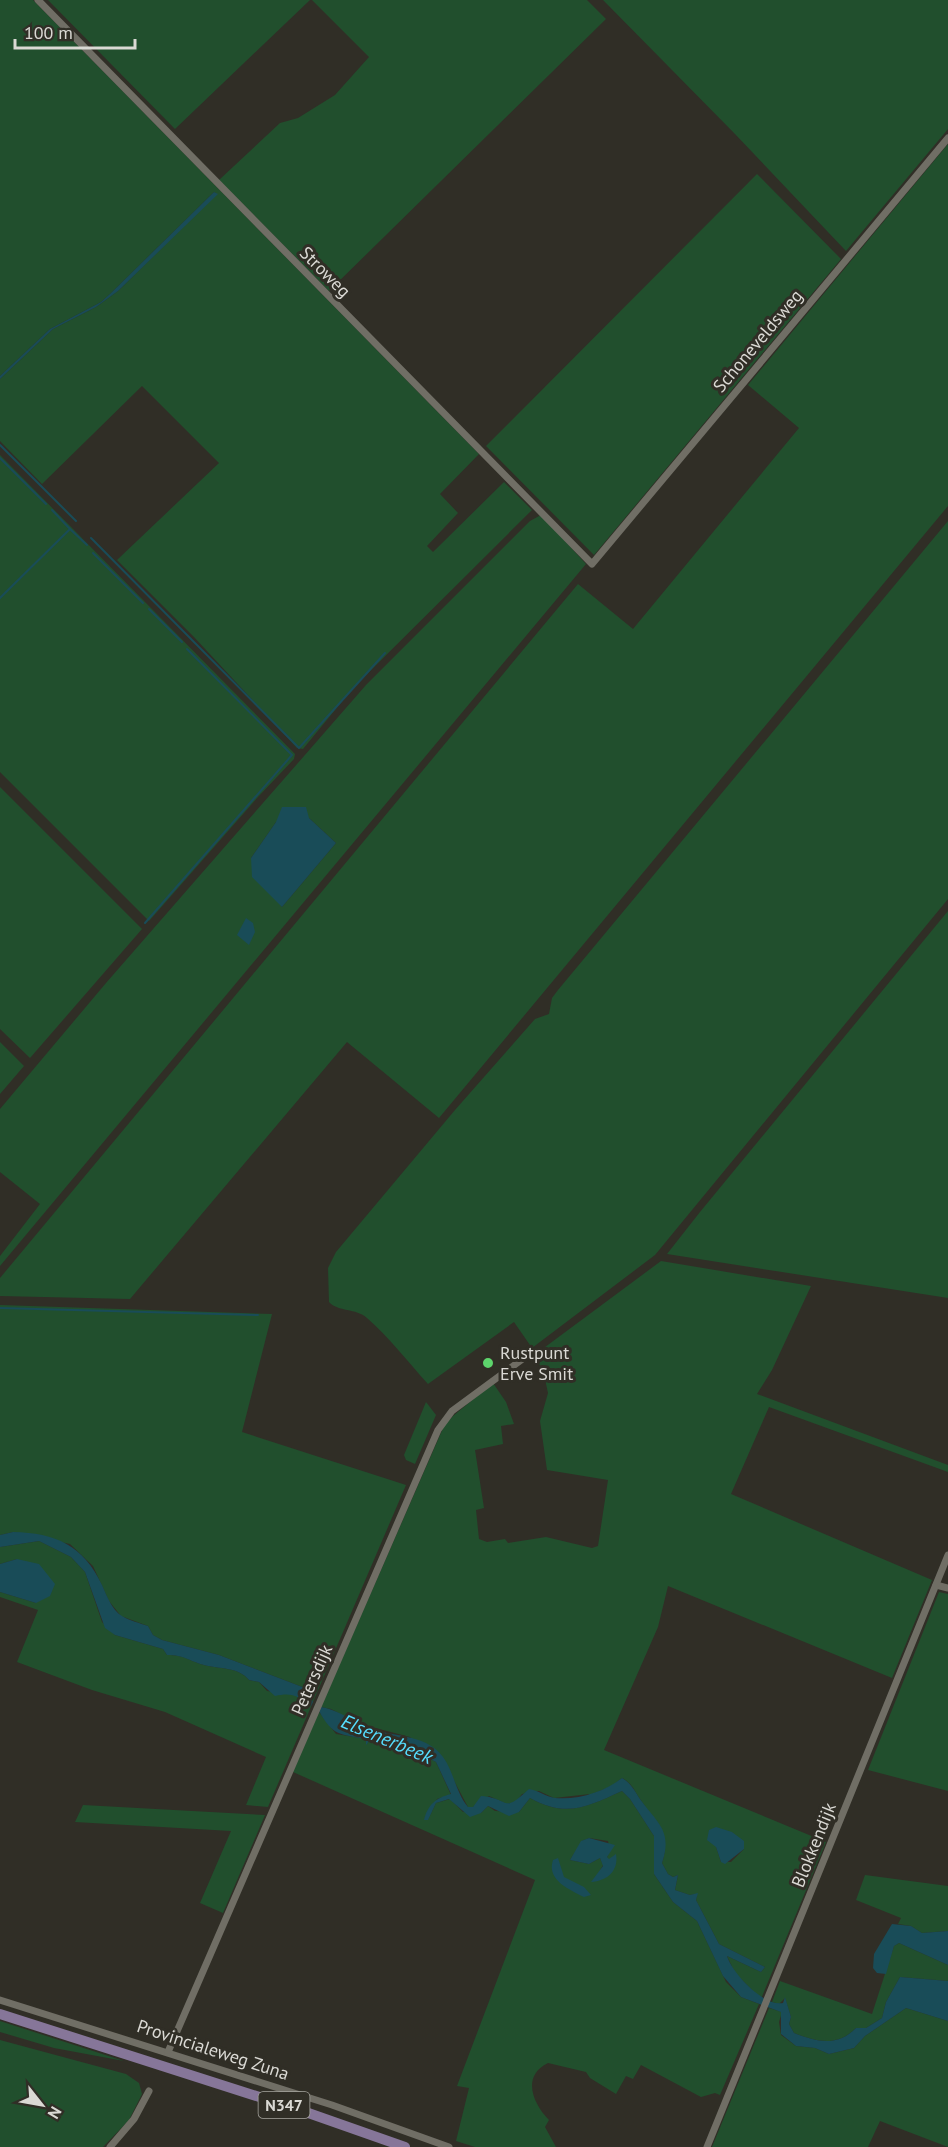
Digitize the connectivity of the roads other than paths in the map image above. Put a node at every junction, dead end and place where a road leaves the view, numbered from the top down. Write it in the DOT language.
graph roads {
  1 [pos="38,0"];
  2 [pos="948,138"];
  3 [pos="592,564"];
  4 [pos="528,1354"];
  5 [pos="948,1555"];
  6 [pos="936,1586"];
  7 [pos="948,1588"];
  8 [pos="0,2000"];
  9 [pos="0,2014"];
  10 [pos="168,2052"];
  11 [pos="149,2091"];
  12 [pos="110,2147"];
  13 [pos="405,2147"];
  14 [pos="449,2147"];
  15 [pos="707,2147"];
  1 -- 3 [label="street, Stroweg"];
  2 -- 3 [label="street, Schoneveldsweg"];
  4 -- 10 [label="street, Petersdijk"];
  5 -- 6 [label="street, Blokkendijk"];
  6 -- 7 [label="street"];
  6 -- 15 [label="street, Blokkendijk"];
  8 -- 10 [label="street, Provincialeweg Zuna"];
  9 -- 13 [label="main road, Provincialeweg Zuna / N347"];
  10 -- 14 [label="street, Provincialeweg Zuna"];
  11 -- 12 [label="street"];
}
